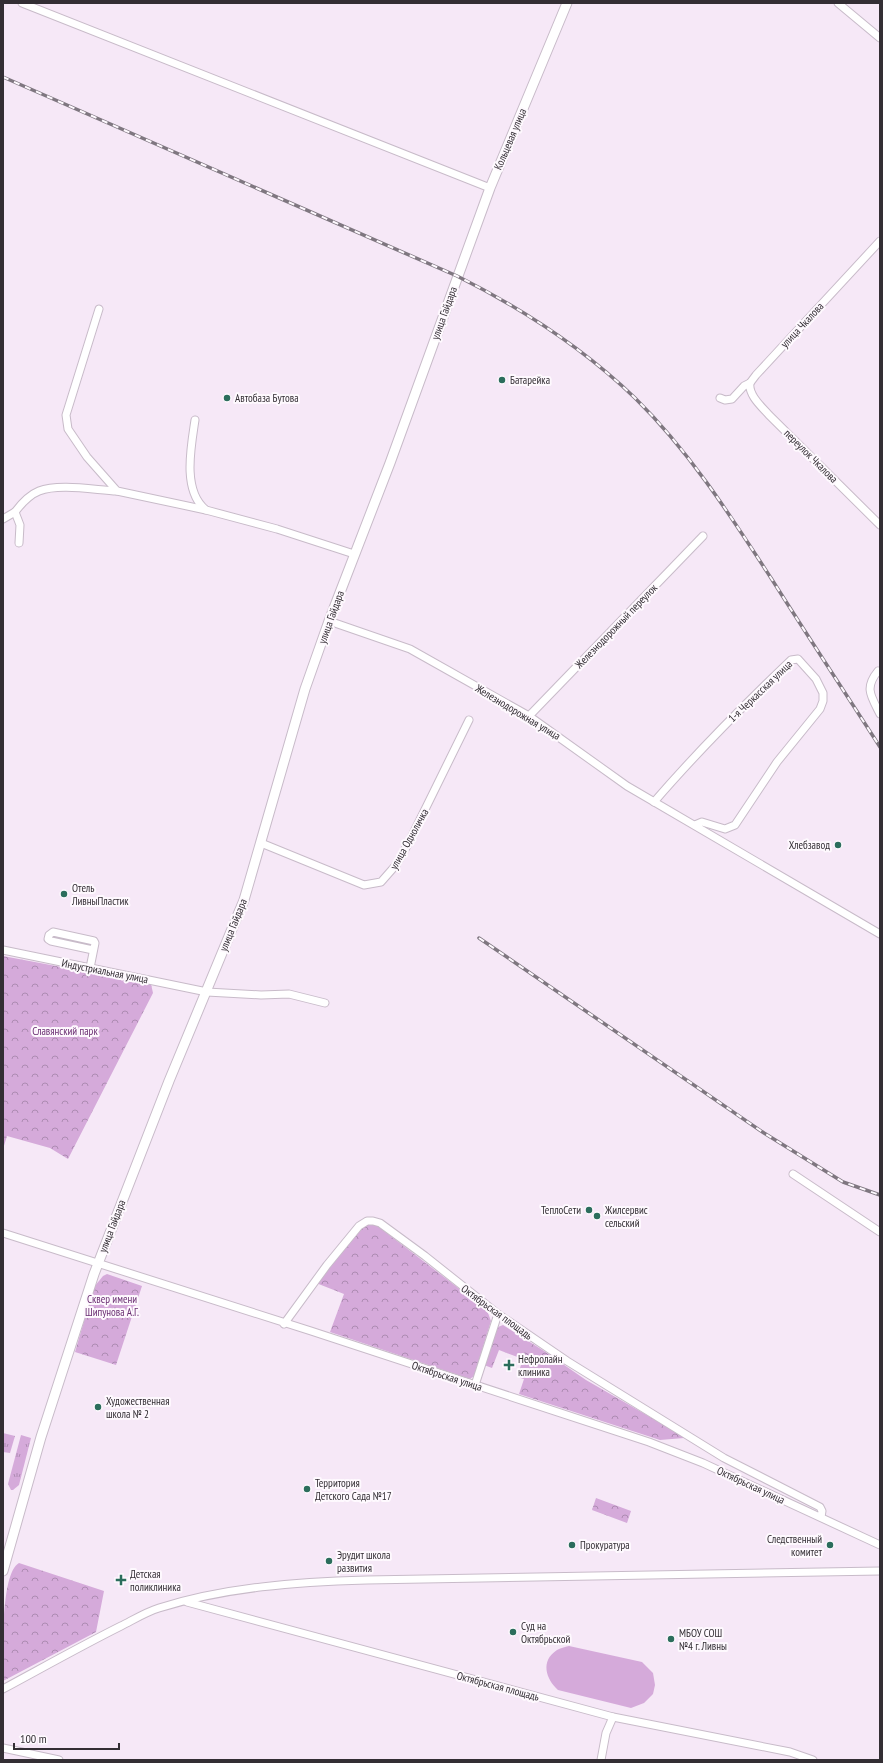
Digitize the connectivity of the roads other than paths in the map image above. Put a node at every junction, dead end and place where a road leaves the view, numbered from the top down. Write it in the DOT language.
graph roads {
  1 [pos="22,3"];
  2 [pos="568,3"];
  3 [pos="838,3"];
  4 [pos="880,38"];
  5 [pos="490,188"];
  6 [pos="880,241"];
  7 [pos="456,276"];
  8 [pos="98,309"];
  9 [pos="750,383"];
  10 [pos="720,398"];
  11 [pos="195,420"];
  12 [pos="117,491"];
  13 [pos="206,510"];
  14 [pos="15,512"];
  15 [pos="3,519"];
  16 [pos="880,525"];
  17 [pos="703,536"];
  18 [pos="19,543"];
  19 [pos="354,554"];
  20 [pos="329,621"];
  21 [pos="878,671"];
  22 [pos="880,714"];
  23 [pos="529,716"];
  24 [pos="469,720"];
  25 [pos="654,802"];
  26 [pos="695,825"];
  27 [pos="261,843"];
  28 [pos="880,934"];
  29 [pos="3,950"];
  30 [pos="93,950"];
  31 [pos="90,968"];
  32 [pos="207,992"];
  33 [pos="325,1003"];
  34 [pos="793,1174"];
  35 [pos="880,1232"];
  36 [pos="3,1233"];
  37 [pos="98,1263"];
  38 [pos="498,1314"];
  39 [pos="284,1324"];
  40 [pos="475,1385"];
  41 [pos="821,1517"];
  42 [pos="880,1545"];
  43 [pos="880,1571"];
  44 [pos="3,1572"];
  45 [pos="185,1601"];
  46 [pos="4,1690"];
  47 [pos="613,1717"];
  48 [pos="3,1748"];
  49 [pos="59,1760"];
  50 [pos="601,1760"];
  51 [pos="813,1760"];
  1 -- 5 [label="street"];
  2 -- 5 [label="main road, Кольцевая улица"];
  3 -- 4 [label="street"];
  5 -- 7 [label="main road, Кольцевая улица"];
  6 -- 9 [label="street, улица Чкалова"];
  7 -- 19 [label="main road, улица Гайдара"];
  8 -- 12 [label="street"];
  9 -- 10 [label="street, улица Чкалова"];
  9 -- 16 [label="street, переулок Чкалова"];
  11 -- 13 [label="street"];
  12 -- 13 [label="street"];
  12 -- 14 [label="street"];
  13 -- 19 [label="street"];
  14 -- 15 [label="street"];
  14 -- 18 [label="street"];
  17 -- 23 [label="street, Железнодорожный переулок"];
  19 -- 20 [label="main road, улица Гайдара"];
  20 -- 23 [label="street, Железнодорожная улица"];
  20 -- 27 [label="main road, улица Гайдара"];
  21 -- 22 [label="street"];
  23 -- 25 [label="street, Железнодорожная улица"];
  24 -- 27 [label="street, улица Одноличка"];
  25 -- 26 [label="street, Железнодорожная улица"];
  25 -- 26 [label="street, 1-я Черкасская улица"];
  26 -- 28 [label="street, Железнодорожная улица"];
  27 -- 32 [label="main road, улица Гайдара"];
  29 -- 31 [label="street, Индустриальная улица"];
  30 -- 30 [label="street"];
  30 -- 31 [label="street"];
  31 -- 32 [label="street, Индустриальная улица"];
  32 -- 33 [label="street, Индустриальная улица"];
  32 -- 37 [label="main road, улица Гайдара"];
  34 -- 35 [label="street"];
  36 -- 37 [label="street, Октябрьская улица"];
  37 -- 39 [label="street, Октябрьская улица"];
  37 -- 44 [label="main road, улица Гайдара"];
  38 -- 39 [label="street, Октябрьская площадь"];
  38 -- 40 [label="street"];
  38 -- 41 [label="street, Октябрьская площадь"];
  39 -- 40 [label="street, Октябрьская улица"];
  40 -- 41 [label="street, Октябрьская улица"];
  41 -- 42 [label="street, Октябрьская улица"];
  43 -- 45 [label="street"];
  45 -- 46 [label="street"];
  45 -- 47 [label="street, Октябрьская площадь"];
  47 -- 50 [label="street"];
  47 -- 51 [label="street, Октябрьская площадь"];
  48 -- 49 [label="street"];
}
